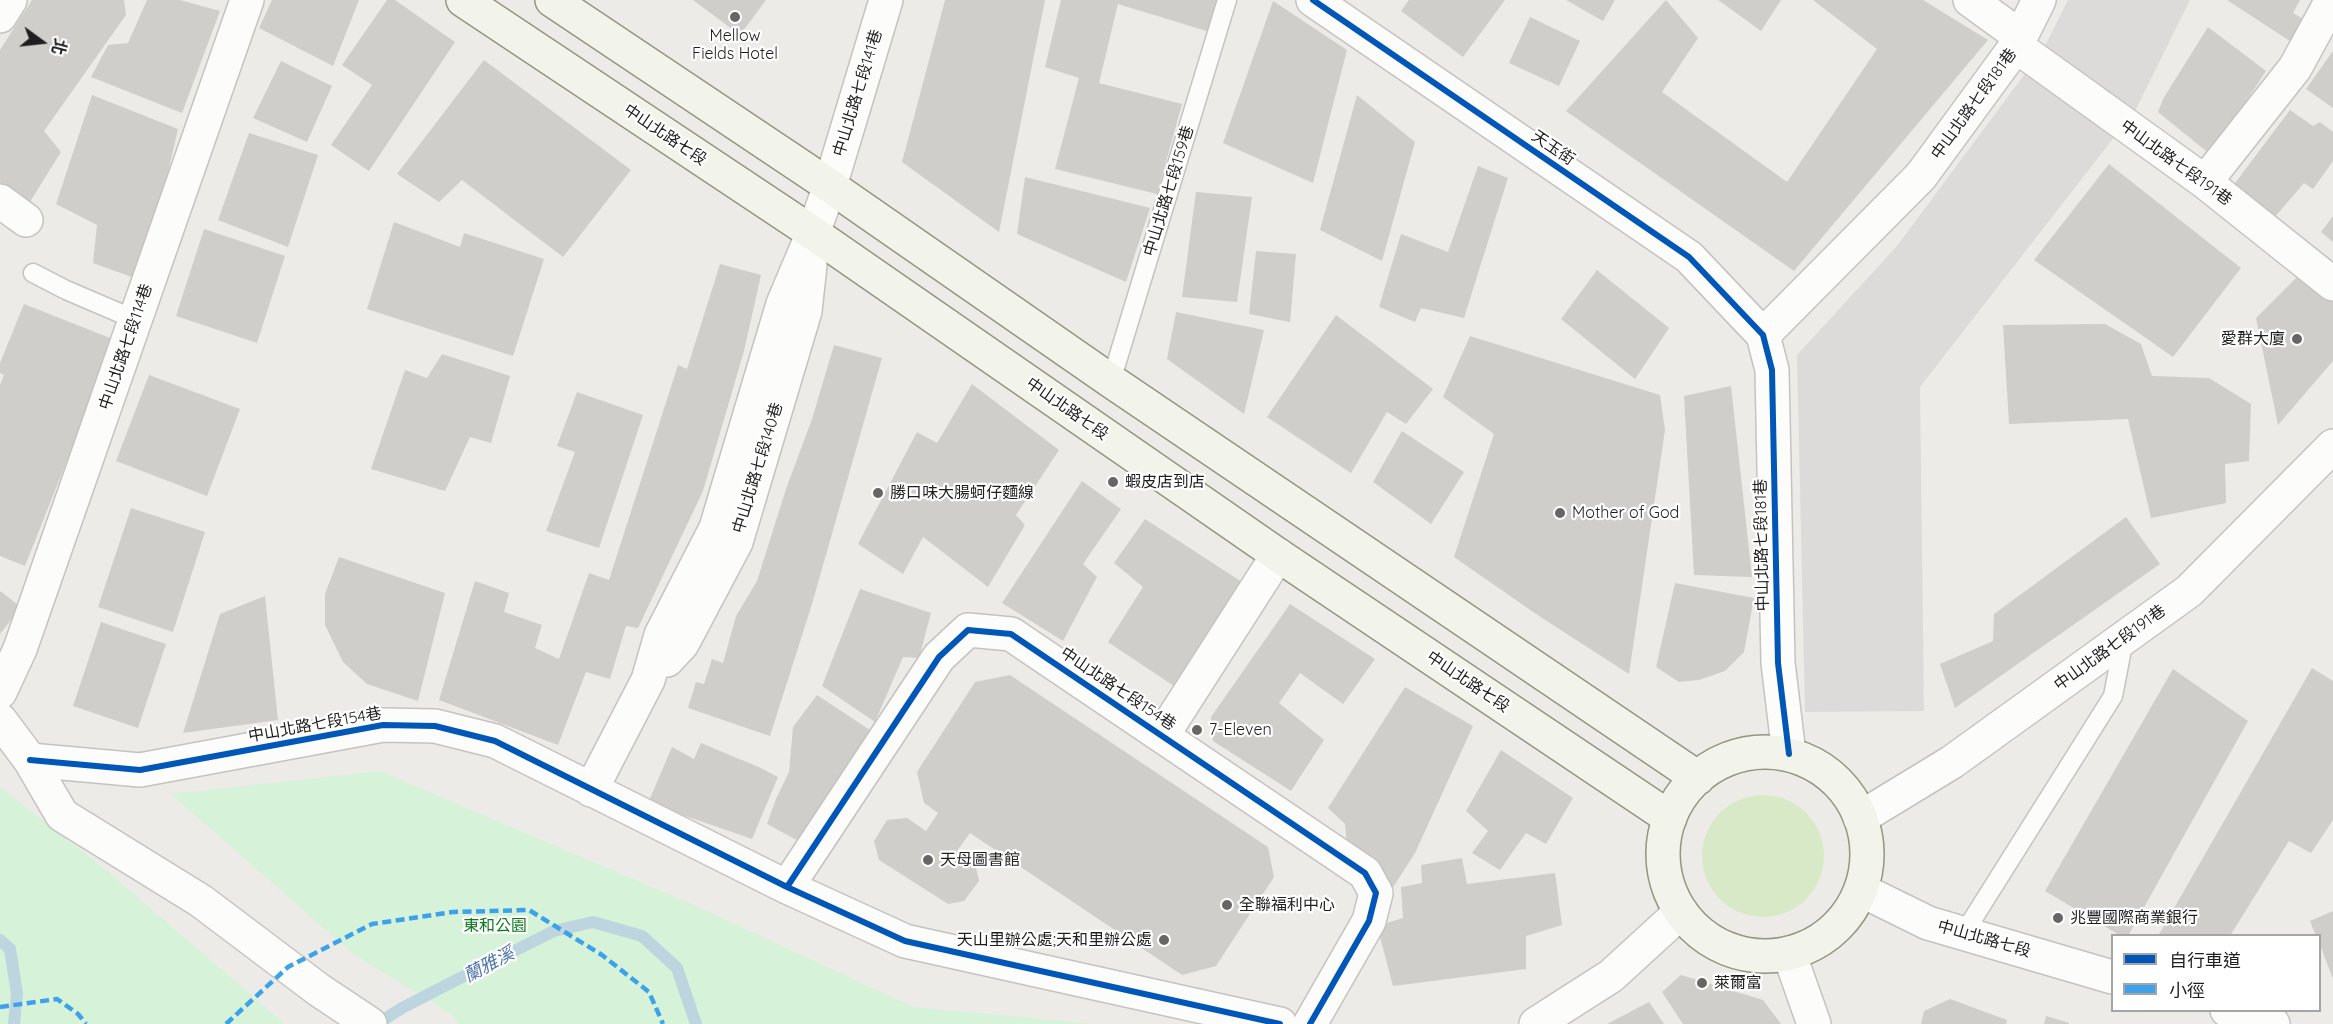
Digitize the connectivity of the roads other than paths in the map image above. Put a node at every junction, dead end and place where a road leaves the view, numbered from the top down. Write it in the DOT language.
graph roads {
  1 [pos="10,0"];
  2 [pos="247,0"];
  3 [pos="463,0"];
  4 [pos="552,0"];
  5 [pos="886,0"];
  6 [pos="1227,0"];
  7 [pos="1313,0"];
  8 [pos="1970,0"];
  9 [pos="2039,0"];
  10 [pos="2332,0"];
  11 [pos="0,16"];
  12 [pos="2018,42"];
  13 [pos="2205,182"];
  14 [pos="830,186"];
  15 [pos="813,233"];
  16 [pos="33,273"];
  17 [pos="2333,284"];
  18 [pos="136,320"];
  19 [pos="1763,335"];
  20 [pos="1110,381"];
  21 [pos="2333,446"];
  22 [pos="1278,555"];
  23 [pos="2124,639"];
  24 [pos="0,692"];
  25 [pos="0,720"];
  26 [pos="1162,736"];
  27 [pos="1789,754"];
  28 [pos="30,760"];
  29 [pos="1698,778"];
  30 [pos="591,790"];
  31 [pos="1670,818"];
  32 [pos="1860,818"];
  33 [pos="787,887"];
  34 [pos="1861,890"];
  35 [pos="1682,912"];
  36 [pos="1964,933"];
  37 [pos="1789,953"];
  38 [pos="2111,977"];
  39 [pos="2231,1012"];
  40 [pos="370,1024"];
  41 [pos="1280,1024"];
  42 [pos="1310,1024"];
  43 [pos="1536,1024"];
  44 [pos="1814,1024"];
  45 [pos="2273,1024"];
  1 -- 11 [label="street"];
  2 -- 18 [label="street, 中山北路七段114巷"];
  3 -- 15 [label="main road, 中山北路七段"];
  4 -- 14 [label="main road"];
  5 -- 14 [label="street, 中山北路七段141巷"];
  6 -- 20 [label="lane, 中山北路七段159巷"];
  7 -- 19 [label="street, 天玉街"];
  8 -- 12 [label="street, 中山北路七段191巷"];
  9 -- 12 [label="street, 中山北路七段181巷"];
  10 -- 13 [label="street"];
  12 -- 13 [label="street, 中山北路七段191巷"];
  12 -- 19 [label="street, 中山北路七段181巷"];
  13 -- 17 [label="street, 中山北路七段191巷"];
  14 -- 15 [label="street, 中山北路七段140巷"];
  14 -- 20 [label="main road"];
  15 -- 22 [label="main road, 中山北路七段"];
  15 -- 30 [label="street, 中山北路七段140巷"];
  16 -- 18 [label="lane"];
  18 -- 24 [label="street, 中山北路七段114巷"];
  19 -- 27 [label="street, 中山北路七段181巷"];
  20 -- 29 [label="main road"];
  21 -- 23 [label="street, 中山北路七段191巷"];
  22 -- 26 [label="street"];
  22 -- 31 [label="main road, 中山北路七段"];
  23 -- 32 [label="street, 中山北路七段191巷"];
  23 -- 36 [label="lane"];
  25 -- 28 [label="street"];
  26 -- 33 [label="street, 中山北路七段154巷"];
  26 -- 42 [label="street, 中山北路七段154巷"];
  27 -- 29 [label="main road"];
  27 -- 32 [label="main road"];
  28 -- 30 [label="street, 中山北路七段154巷"];
  28 -- 40 [label="street"];
  29 -- 31 [label="main road"];
  30 -- 33 [label="street, 中山北路七段154巷"];
  31 -- 35 [label="main road"];
  32 -- 34 [label="main road"];
  33 -- 41 [label="street, 中山北路七段154巷"];
  34 -- 36 [label="street, 中山北路七段"];
  34 -- 37 [label="main road"];
  35 -- 37 [label="main road"];
  35 -- 43 [label="street"];
  36 -- 38 [label="street, 中山北路七段"];
  37 -- 44 [label="street"];
  39 -- 45 [label="street"];
}
